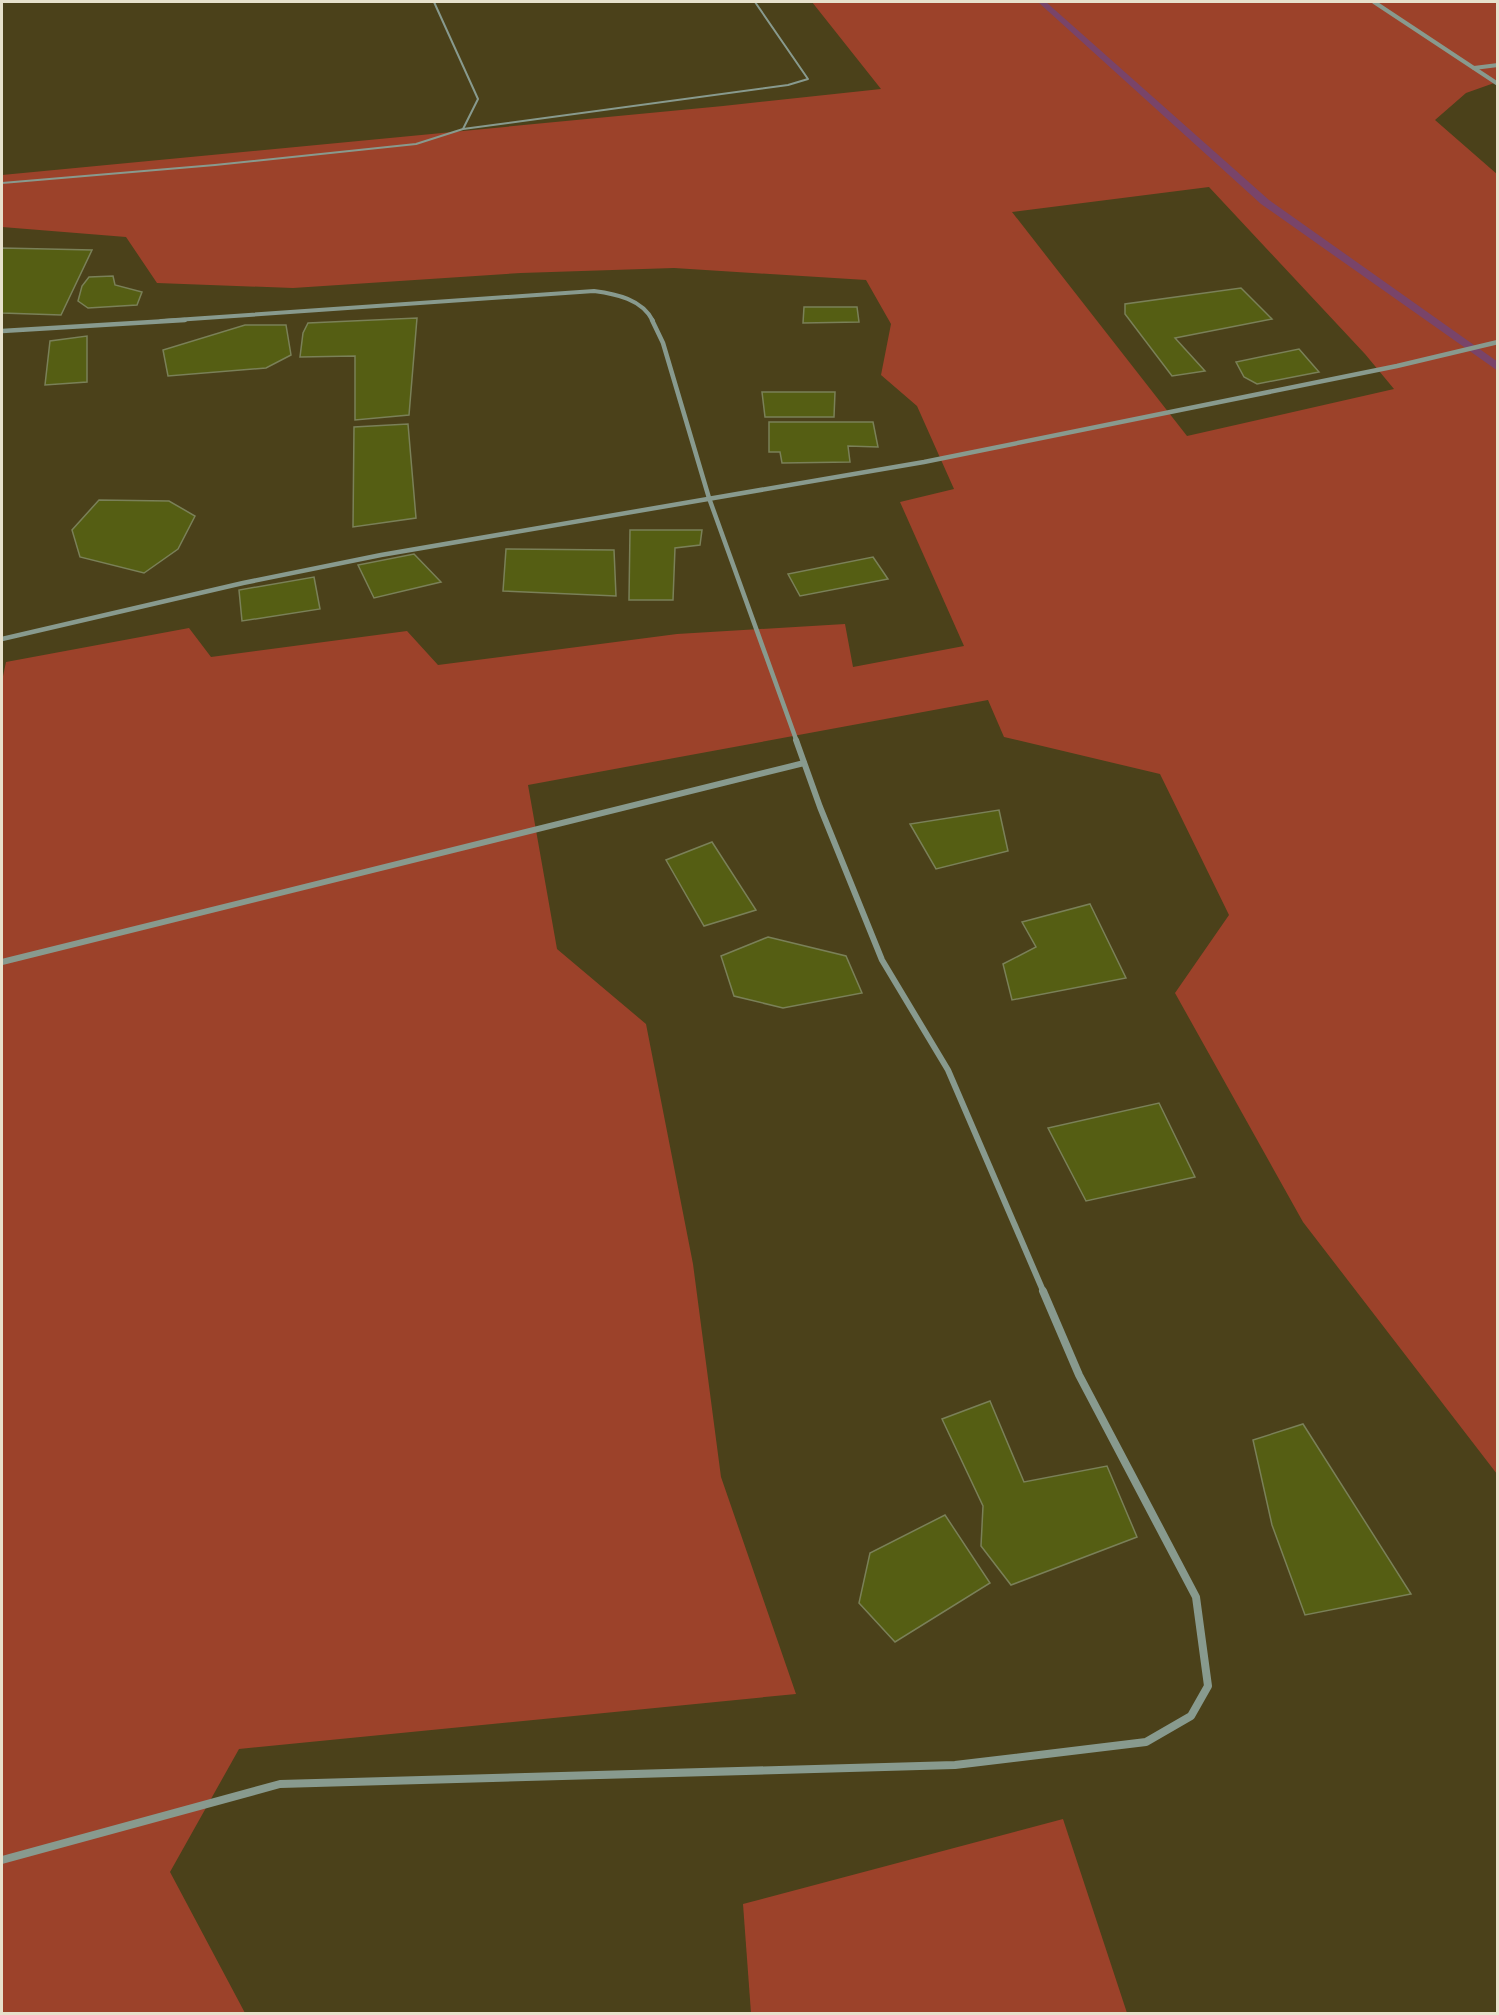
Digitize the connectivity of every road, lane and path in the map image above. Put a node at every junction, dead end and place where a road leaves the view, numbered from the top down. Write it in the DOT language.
graph roads {
  1 [pos="434,2"];
  2 [pos="755,2"];
  3 [pos="1374,2"];
  4 [pos="1497,65"];
  5 [pos="1473,68"];
  6 [pos="1497,84"];
  7 [pos="463,129"];
  8 [pos="2,183"];
  9 [pos="2,331"];
  10 [pos="1497,342"];
  11 [pos="709,498"];
  12 [pos="2,639"];
  13 [pos="804,763"];
  14 [pos="2,962"];
  15 [pos="2,1860"];
  1 -- 7 [label="lane"];
  2 -- 7 [label="lane"];
  3 -- 5 [label="street"];
  4 -- 5 [label="street"];
  5 -- 6 [label="street"];
  7 -- 8 [label="lane"];
  9 -- 11 [label="street"];
  10 -- 11 [label="street"];
  11 -- 12 [label="street"];
  11 -- 13 [label="street"];
  13 -- 14 [label="street"];
  13 -- 15 [label="street"];
}
